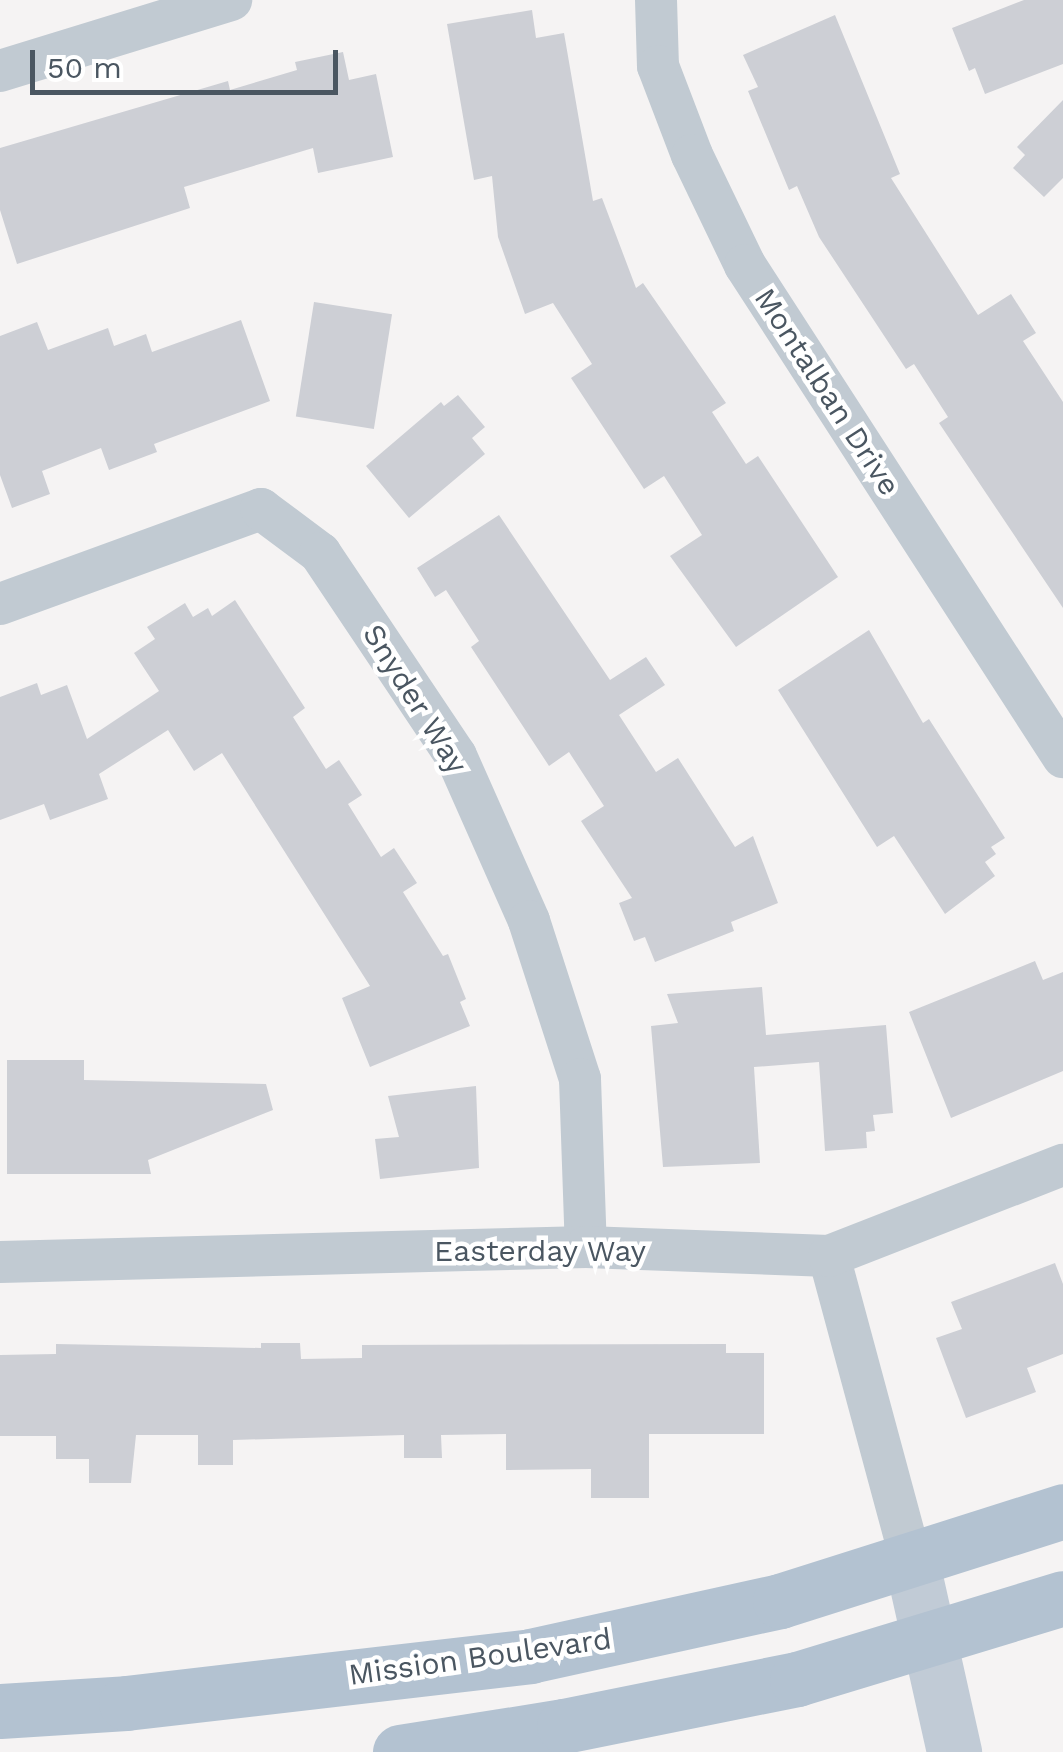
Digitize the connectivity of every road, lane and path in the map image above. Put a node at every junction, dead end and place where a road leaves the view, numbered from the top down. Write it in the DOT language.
graph roads {
  1 [pos="231,0"];
  2 [pos="656,0"];
  3 [pos="0,71"];
  4 [pos="0,604"];
  5 [pos="1063,757"];
  6 [pos="1063,1165"];
  7 [pos="586,1247"];
  8 [pos="829,1256"];
  9 [pos="0,1262"];
  10 [pos="1063,1511"];
  11 [pos="911,1559"];
  12 [pos="1063,1598"];
  13 [pos="928,1640"];
  14 [pos="0,1711"];
  15 [pos="400,1752"];
  16 [pos="954,1752"];
  1 -- 3 [label="street"];
  2 -- 5 [label="street, Montalban Drive"];
  4 -- 7 [label="street, Snyder Way"];
  6 -- 8 [label="street, Easterday Way"];
  7 -- 8 [label="street, Easterday Way"];
  7 -- 9 [label="street, Easterday Way"];
  8 -- 11 [label="street"];
  10 -- 11 [label="main road, Mission Boulevard"];
  11 -- 13 [label="main road"];
  11 -- 14 [label="main road, Mission Boulevard"];
  12 -- 13 [label="main road"];
  13 -- 15 [label="main road"];
  13 -- 16 [label="main road"];
}
